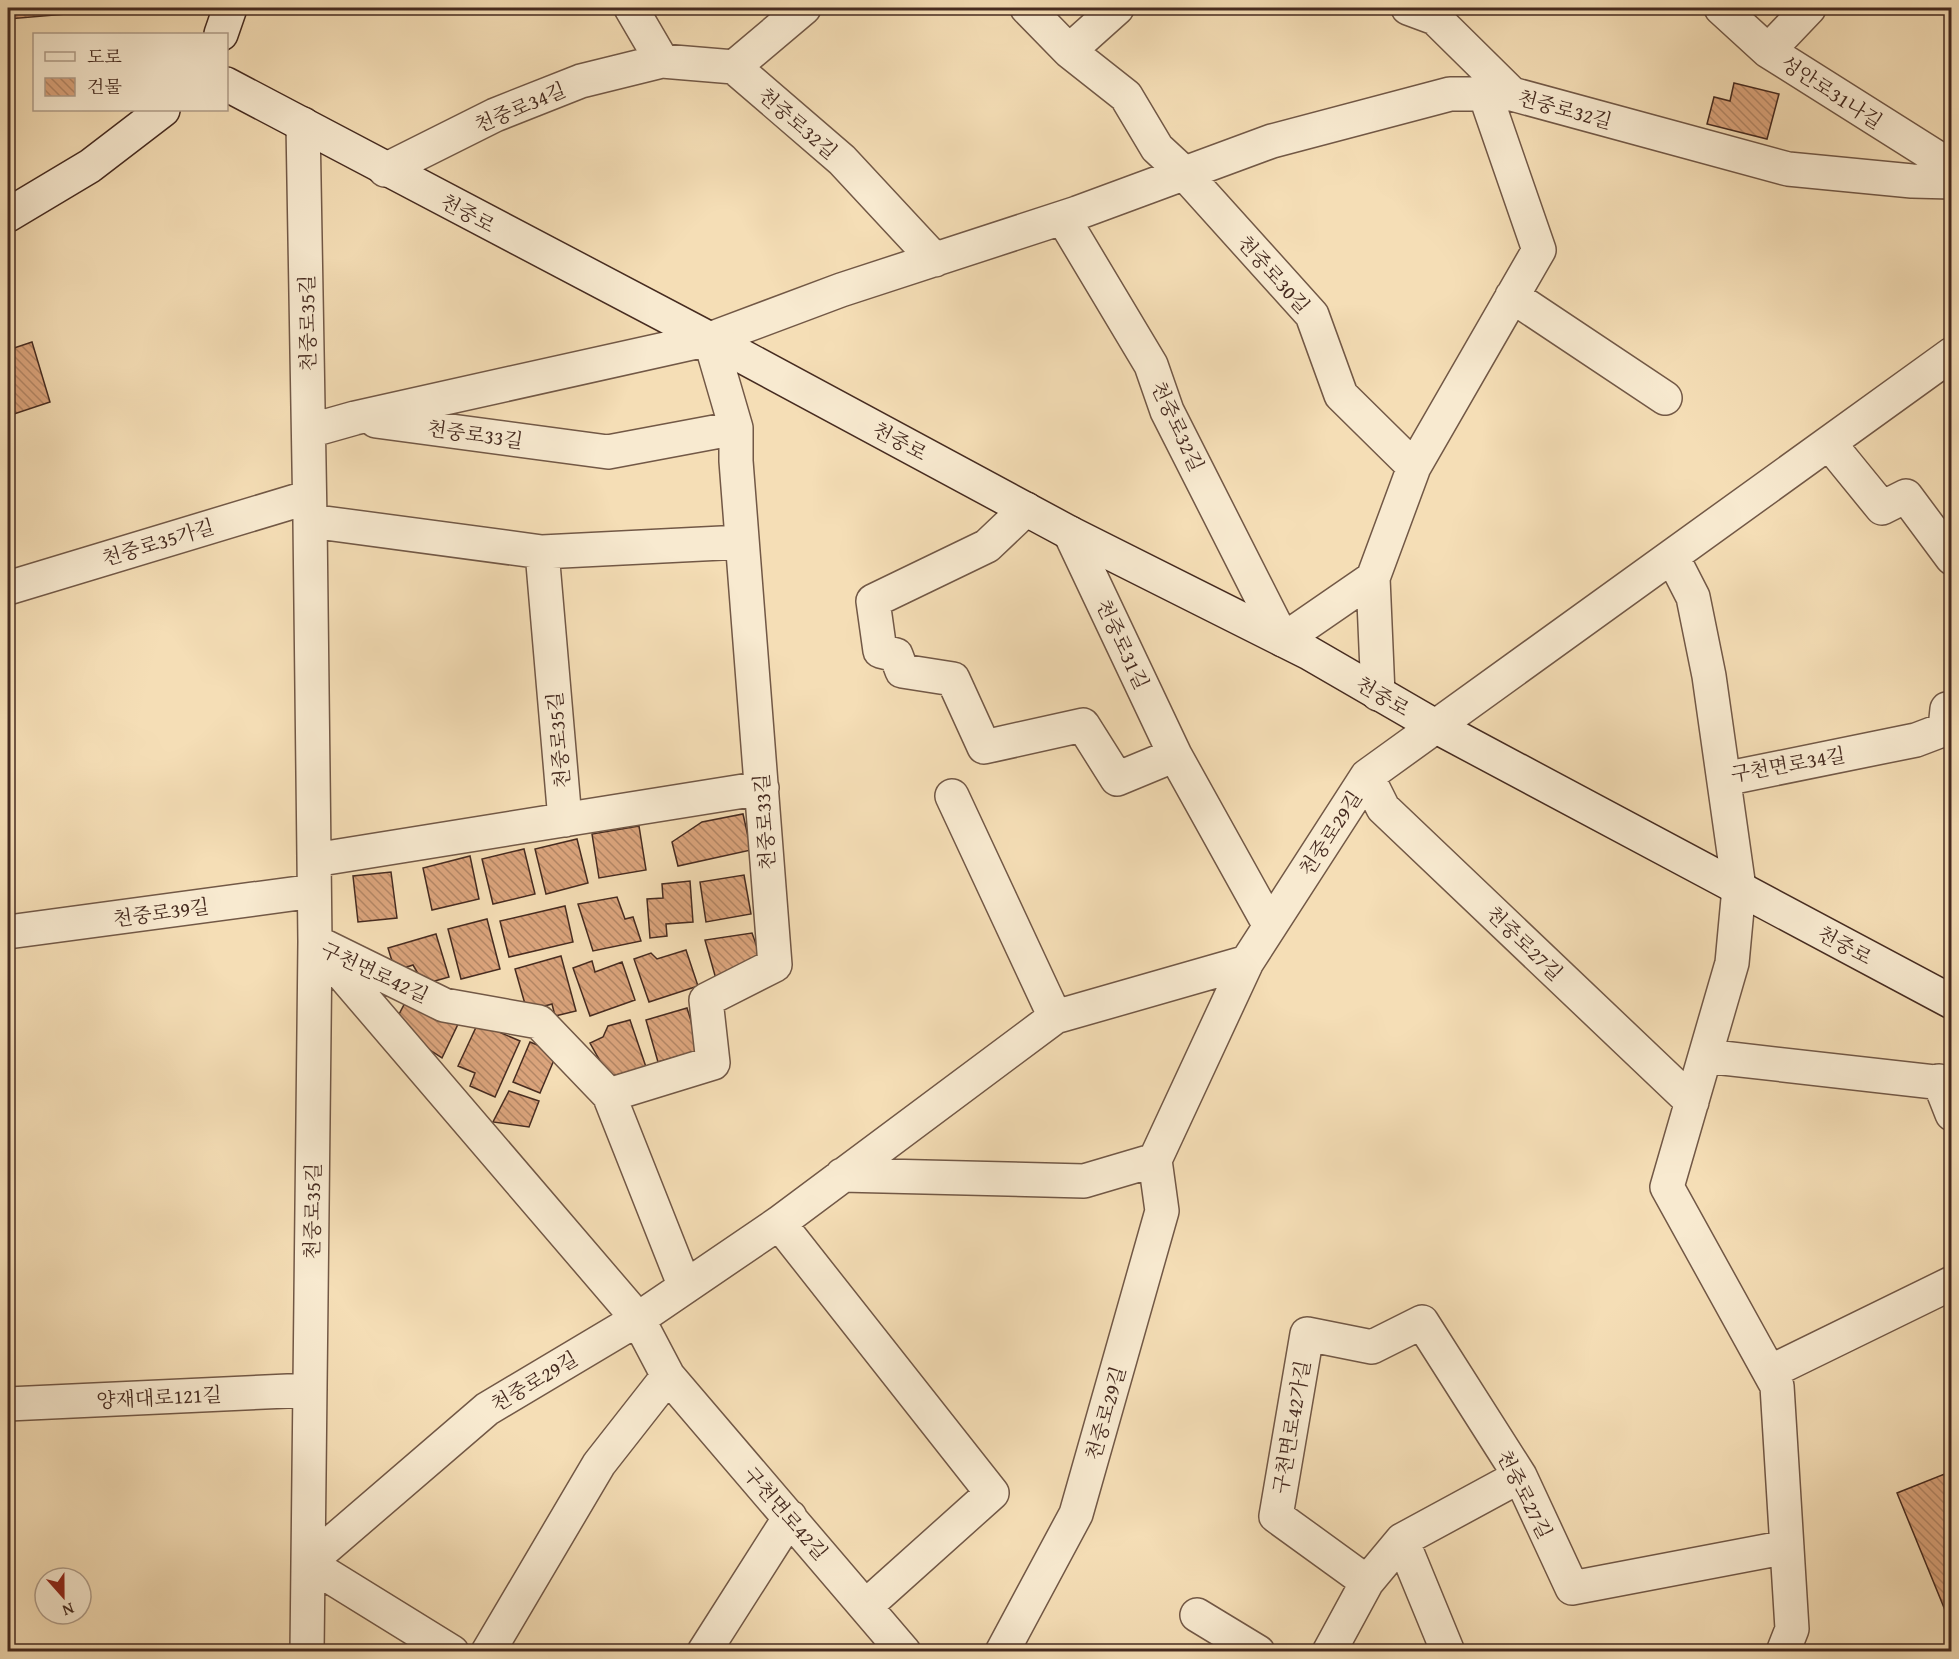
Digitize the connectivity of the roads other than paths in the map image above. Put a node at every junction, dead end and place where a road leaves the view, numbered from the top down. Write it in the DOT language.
graph roads {
  1 [pos="230,8"];
  2 [pos="631,8"];
  3 [pos="804,8"];
  4 [pos="1027,8"];
  5 [pos="1117,8"];
  6 [pos="1721,8"];
  7 [pos="1809,8"];
  8 [pos="1427,11"];
  9 [pos="221,33"];
  10 [pos="1069,51"];
  11 [pos="1768,51"];
  12 [pos="662,61"];
  13 [pos="734,68"];
  14 [pos="228,85"];
  15 [pos="1499,94"];
  16 [pos="162,111"];
  17 [pos="303,124"];
  18 [pos="1952,167"];
  19 [pos="385,170"];
  20 [pos="1184,173"];
  21 [pos="1952,182"];
  22 [pos="8,215"];
  23 [pos="1063,218"];
  24 [pos="935,260"];
  25 [pos="1512,296"];
  26 [pos="710,339"];
  27 [pos="1952,354"];
  28 [pos="1665,398"];
  29 [pos="355,418"];
  30 [pos="736,428"];
  31 [pos="309,431"];
  32 [pos="1829,443"];
  33 [pos="1414,467"];
  34 [pos="310,509"];
  35 [pos="1026,509"];
  36 [pos="1070,533"];
  37 [pos="742,542"];
  38 [pos="542,552"];
  39 [pos="1672,556"];
  40 [pos="1952,558"];
  41 [pos="1373,578"];
  42 [pos="8,588"];
  43 [pos="1283,640"];
  44 [pos="1378,694"];
  45 [pos="1952,708"];
  46 [pos="1435,726"];
  47 [pos="1175,755"];
  48 [pos="1367,776"];
  49 [pos="1724,779"];
  50 [pos="762,788"];
  51 [pos="952,796"];
  52 [pos="565,820"];
  53 [pos="314,875"];
  54 [pos="1739,888"];
  55 [pos="1270,926"];
  56 [pos="8,932"];
  57 [pos="315,942"];
  58 [pos="1247,962"];
  59 [pos="1952,1002"];
  60 [pos="1055,1017"];
  61 [pos="1705,1056"];
  62 [pos="1945,1083"];
  63 [pos="609,1095"];
  64 [pos="1692,1102"];
  65 [pos="1952,1114"];
  66 [pos="1155,1160"];
  67 [pos="842,1175"];
  68 [pos="779,1223"];
  69 [pos="1952,1283"];
  70 [pos="685,1287"];
  71 [pos="638,1318"];
  72 [pos="1307,1334"];
  73 [pos="1770,1372"];
  74 [pos="668,1376"];
  75 [pos="310,1390"];
  76 [pos="8,1404"];
  77 [pos="1520,1476"];
  78 [pos="790,1517"];
  79 [pos="1402,1540"];
  80 [pos="1787,1547"];
  81 [pos="308,1563"];
  82 [pos="1367,1582"];
  83 [pos="866,1606"];
  84 [pos="1197,1615"];
  85 [pos="1792,1644"];
  86 [pos="307,1652"];
  87 [pos="452,1652"];
  88 [pos="488,1652"];
  89 [pos="704,1652"];
  90 [pos="904,1652"];
  91 [pos="1002,1652"];
  92 [pos="1258,1652"];
  93 [pos="1329,1652"];
  94 [pos="1448,1652"];
  1 -- 9 [label="street"];
  2 -- 12 [label="street"];
  3 -- 13 [label="street"];
  4 -- 10 [label="street"];
  5 -- 10 [label="street"];
  6 -- 11 [label="street, 성안로31나길"];
  7 -- 11 [label="street"];
  8 -- 15 [label="street"];
  10 -- 20 [label="street"];
  11 -- 18 [label="street, 성안로31나길"];
  12 -- 13 [label="street, 천중로34길"];
  12 -- 19 [label="street, 천중로34길"];
  13 -- 24 [label="street, 천중로32길"];
  14 -- 17 [label="street, 천중로"];
  15 -- 20 [label="street, 천중로32길"];
  15 -- 21 [label="street, 천중로32길"];
  15 -- 25 [label="street"];
  16 -- 22 [label="street"];
  17 -- 19 [label="street, 천중로"];
  17 -- 31 [label="street, 천중로35길"];
  19 -- 26 [label="street, 천중로"];
  20 -- 23 [label="street, 천중로32길"];
  20 -- 33 [label="street, 천중로30길"];
  23 -- 24 [label="street, 천중로32길"];
  23 -- 43 [label="street, 천중로32길"];
  24 -- 26 [label="street, 천중로32길"];
  25 -- 28 [label="street"];
  25 -- 33 [label="street"];
  26 -- 29 [label="street"];
  26 -- 30 [label="street, 천중로33길"];
  26 -- 35 [label="street, 천중로"];
  27 -- 32 [label="street"];
  29 -- 30 [label="street, 천중로33길"];
  29 -- 31 [label="street"];
  30 -- 37 [label="street, 천중로33길"];
  31 -- 34 [label="street, 천중로35길"];
  32 -- 39 [label="street"];
  32 -- 40 [label="street"];
  33 -- 41 [label="street"];
  34 -- 38 [label="street"];
  34 -- 42 [label="street, 천중로35가길"];
  34 -- 53 [label="street, 천중로35길"];
  35 -- 36 [label="street, 천중로"];
  35 -- 47 [label="street"];
  36 -- 43 [label="street, 천중로"];
  36 -- 47 [label="street, 천중로31길"];
  37 -- 38 [label="street"];
  37 -- 50 [label="street, 천중로33길"];
  38 -- 52 [label="street, 천중로35길"];
  39 -- 46 [label="street"];
  39 -- 49 [label="street, 구천면로34길"];
  41 -- 43 [label="street"];
  41 -- 44 [label="street"];
  43 -- 44 [label="street, 천중로"];
  44 -- 46 [label="street, 천중로"];
  45 -- 49 [label="street, 구천면로34길"];
  46 -- 48 [label="street, 천중로29길"];
  46 -- 54 [label="street, 천중로"];
  47 -- 55 [label="street, 천중로31길"];
  48 -- 55 [label="street, 천중로29길"];
  48 -- 64 [label="street, 천중로27길"];
  49 -- 54 [label="street"];
  50 -- 52 [label="street"];
  50 -- 63 [label="street, 천중로33길"];
  51 -- 60 [label="street"];
  52 -- 53 [label="street"];
  53 -- 56 [label="street, 천중로39길"];
  53 -- 57 [label="street, 천중로35길"];
  54 -- 59 [label="street, 천중로"];
  54 -- 61 [label="street"];
  55 -- 58 [label="street, 천중로29길"];
  57 -- 63 [label="street, 구천면로42길"];
  57 -- 71 [label="street, 구천면로42길"];
  57 -- 75 [label="street, 천중로35길"];
  58 -- 60 [label="street, 천중로29길"];
  58 -- 66 [label="street, 천중로29길"];
  60 -- 67 [label="street, 천중로29길"];
  61 -- 62 [label="street"];
  61 -- 64 [label="street"];
  62 -- 65 [label="street"];
  63 -- 70 [label="street, 구천면로42길"];
  64 -- 73 [label="street"];
  66 -- 67 [label="street"];
  66 -- 91 [label="street, 천중로29길"];
  67 -- 68 [label="street, 천중로29길"];
  68 -- 70 [label="street, 천중로29길"];
  68 -- 83 [label="street"];
  69 -- 73 [label="street"];
  70 -- 71 [label="street, 천중로29길"];
  71 -- 74 [label="street, 구천면로42길"];
  71 -- 81 [label="street, 천중로29길"];
  72 -- 77 [label="street, 천중로27길"];
  72 -- 82 [label="street, 구천면로42가길"];
  73 -- 80 [label="street"];
  74 -- 78 [label="street, 구천면로42길"];
  74 -- 88 [label="street"];
  75 -- 76 [label="street, 양재대로121길"];
  75 -- 81 [label="street, 천중로35길"];
  77 -- 79 [label="street"];
  77 -- 80 [label="street, 천중로27길"];
  78 -- 83 [label="street, 구천면로42길"];
  78 -- 89 [label="street"];
  79 -- 82 [label="street"];
  79 -- 94 [label="street"];
  80 -- 85 [label="street"];
  81 -- 86 [label="street, 천중로35길"];
  81 -- 87 [label="street"];
  82 -- 93 [label="street"];
  83 -- 90 [label="street, 구천면로42길"];
  84 -- 92 [label="street"];
}
